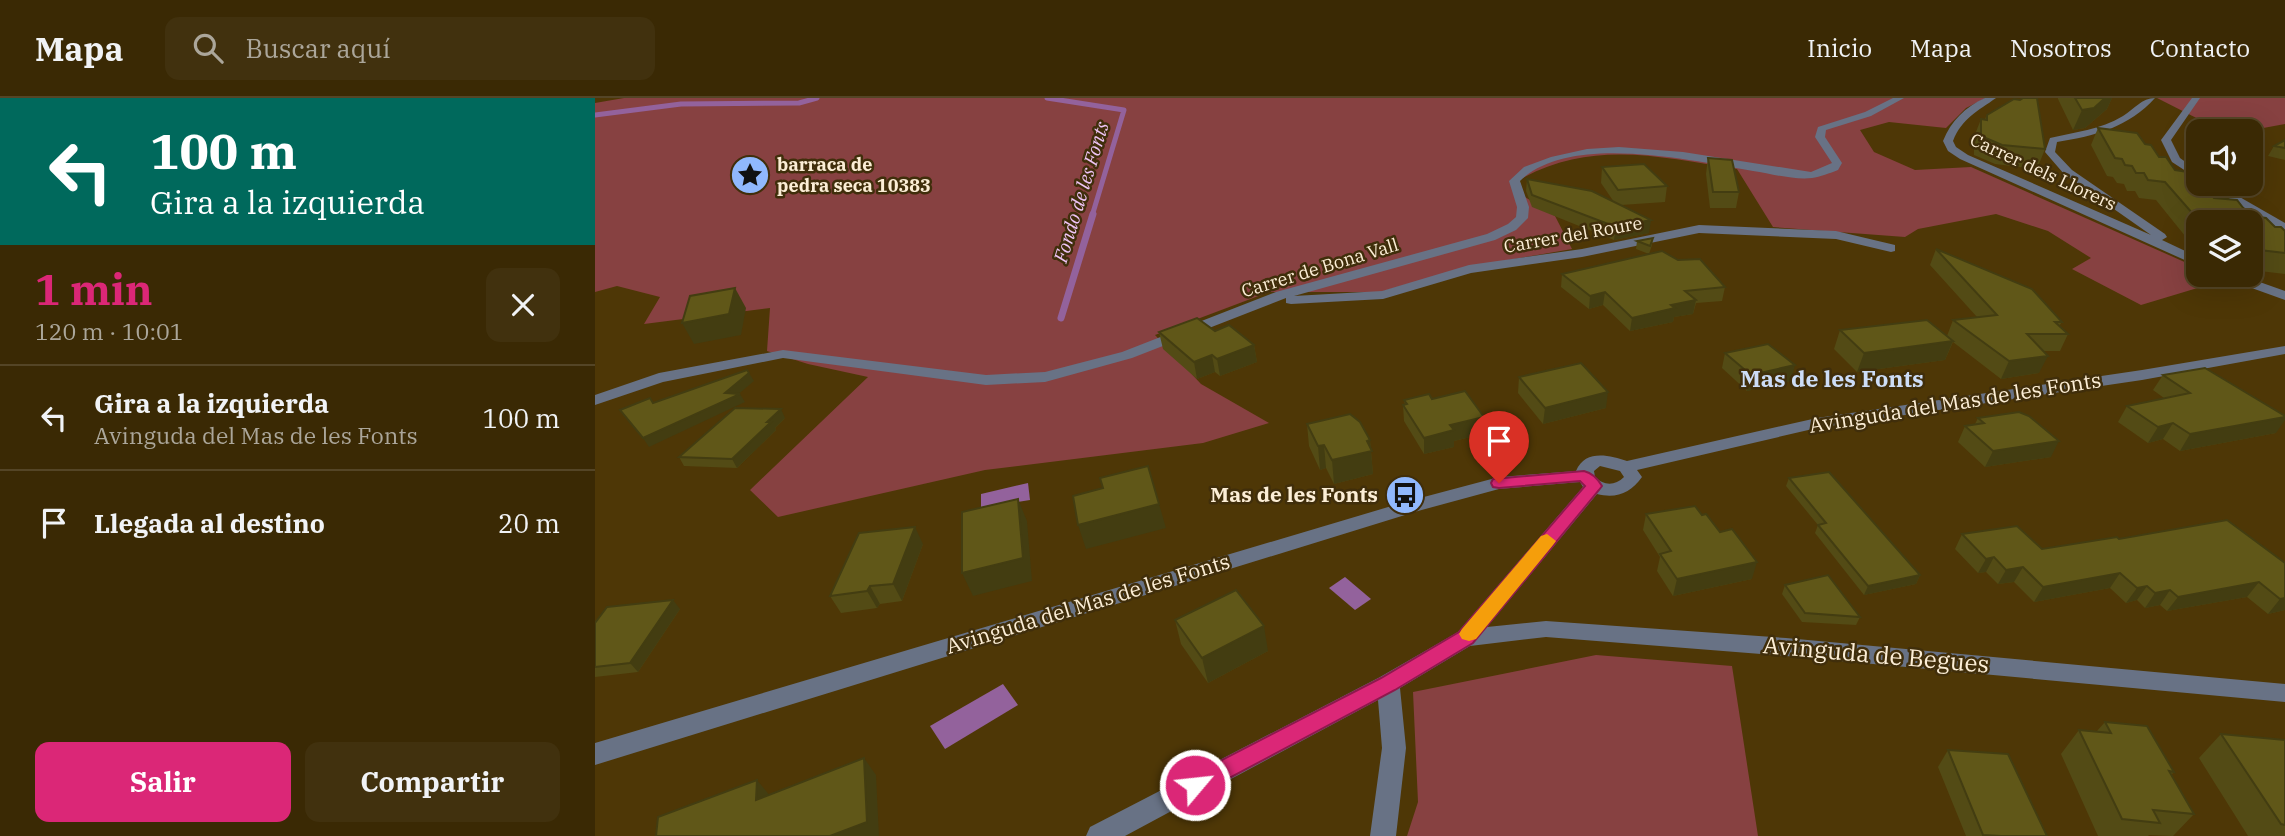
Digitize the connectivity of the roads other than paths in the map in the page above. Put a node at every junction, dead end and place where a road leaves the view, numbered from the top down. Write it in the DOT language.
graph roads {
  1 [pos="1900,98"];
  2 [pos="1992,98"];
  3 [pos="2151,98"];
  4 [pos="2196,98"];
  5 [pos="2186,167"];
  6 [pos="2230,196"];
  7 [pos="2285,228"];
  8 [pos="1891,248"];
  9 [pos="2186,255"];
  10 [pos="2186,257"];
  11 [pos="2261,287"];
  12 [pos="2285,296"];
  13 [pos="1262,302"];
  14 [pos="2285,350"];
  15 [pos="595,400"];
  16 [pos="1626,467"];
  17 [pos="1589,481"];
  18 [pos="1466,638"];
  19 [pos="1388,684"];
  20 [pos="2285,693"];
  21 [pos="595,754"];
  22 [pos="1099,836"];
  23 [pos="1383,836"];
  1 -- 13 [label="street, Carrer de Bona Vall"];
  2 -- 10 [label="street, Carrer dels Llorers"];
  3 -- 9 [label="street, Carrer dels Llorers"];
  4 -- 5 [label="street"];
  6 -- 7 [label="street"];
  8 -- 13 [label="street, Carrer del Roure"];
  11 -- 12 [label="street"];
  13 -- 15 [label="street, Carrer de Bona Vall"];
  14 -- 16 [label="street, Avinguda del Mas de les Fonts"];
  16 -- 17 [label="street"];
  16 -- 17 [label="street"];
  17 -- 18 [label="street, Avinguda de Begues"];
  17 -- 21 [label="street, Avinguda del Mas de les Fonts"];
  18 -- 19 [label="street, Avinguda de Begues"];
  18 -- 20 [label="street, Avinguda de Begues"];
  19 -- 22 [label="street, Avinguda de Begues"];
  19 -- 23 [label="street"];
}
